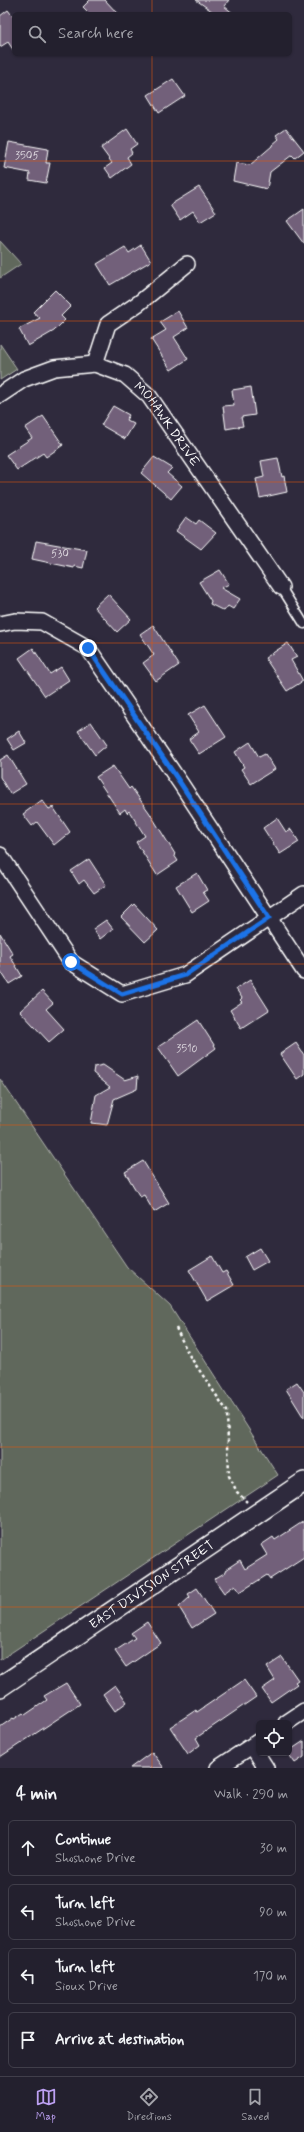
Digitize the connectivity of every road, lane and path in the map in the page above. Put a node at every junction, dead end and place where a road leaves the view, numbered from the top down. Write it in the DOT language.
graph roads {
  1 [pos="187,264"];
  2 [pos="95,364"];
  3 [pos="0,395"];
  4 [pos="282,587"];
  5 [pos="0,624"];
  6 [pos="304,624"];
  7 [pos="0,855"];
  8 [pos="304,894"];
  9 [pos="269,918"];
  10 [pos="304,971"];
  11 [pos="176,1328"];
  12 [pos="304,1482"];
  13 [pos="247,1502"];
  14 [pos="0,1687"];
  15 [pos="304,1711"];
  16 [pos="290,1720"];
  17 [pos="255,1743"];
  18 [pos="218,1768"];
  19 [pos="266,1768"];
  1 -- 2 [label="street"];
  2 -- 3 [label="street, MOHAWK DRIVE"];
  2 -- 4 [label="street, MOHAWK DRIVE"];
  4 -- 6 [label="lane"];
  5 -- 9 [label="street"];
  7 -- 9 [label="street"];
  8 -- 9 [label="street"];
  9 -- 10 [label="street"];
  11 -- 13 [label="path"];
  12 -- 14 [label="street, EAST DIVISION STREET"];
  15 -- 16 [label="street"];
  17 -- 18 [label="street"];
  17 -- 19 [label="street"];
}
